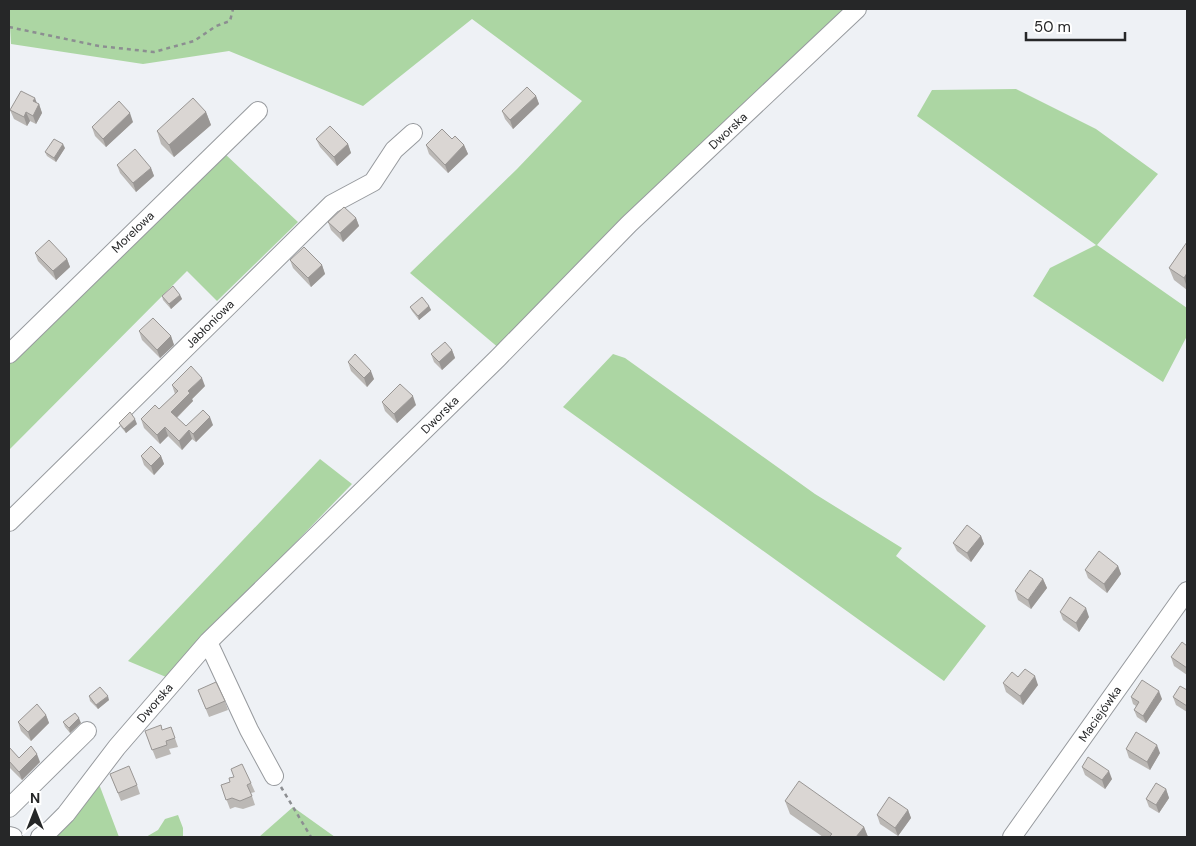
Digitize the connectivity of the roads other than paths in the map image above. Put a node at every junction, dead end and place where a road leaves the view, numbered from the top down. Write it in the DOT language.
graph roads {
  1 [pos="858,9"];
  2 [pos="258,111"];
  3 [pos="413,132"];
  4 [pos="9,354"];
  5 [pos="9,522"];
  6 [pos="1187,591"];
  7 [pos="208,642"];
  8 [pos="87,731"];
  9 [pos="274,776"];
  10 [pos="9,808"];
  11 [pos="9,836"];
  12 [pos="14,837"];
  13 [pos="40,837"];
  14 [pos="1012,837"];
  1 -- 7 [label="street, Dworska"];
  2 -- 4 [label="street, Morelowa"];
  3 -- 5 [label="street, Jabłoniowa"];
  6 -- 14 [label="street, Maciejówka"];
  7 -- 9 [label="street"];
  7 -- 13 [label="street, Dworska"];
  8 -- 10 [label="street"];
  11 -- 12 [label="street"];
}
